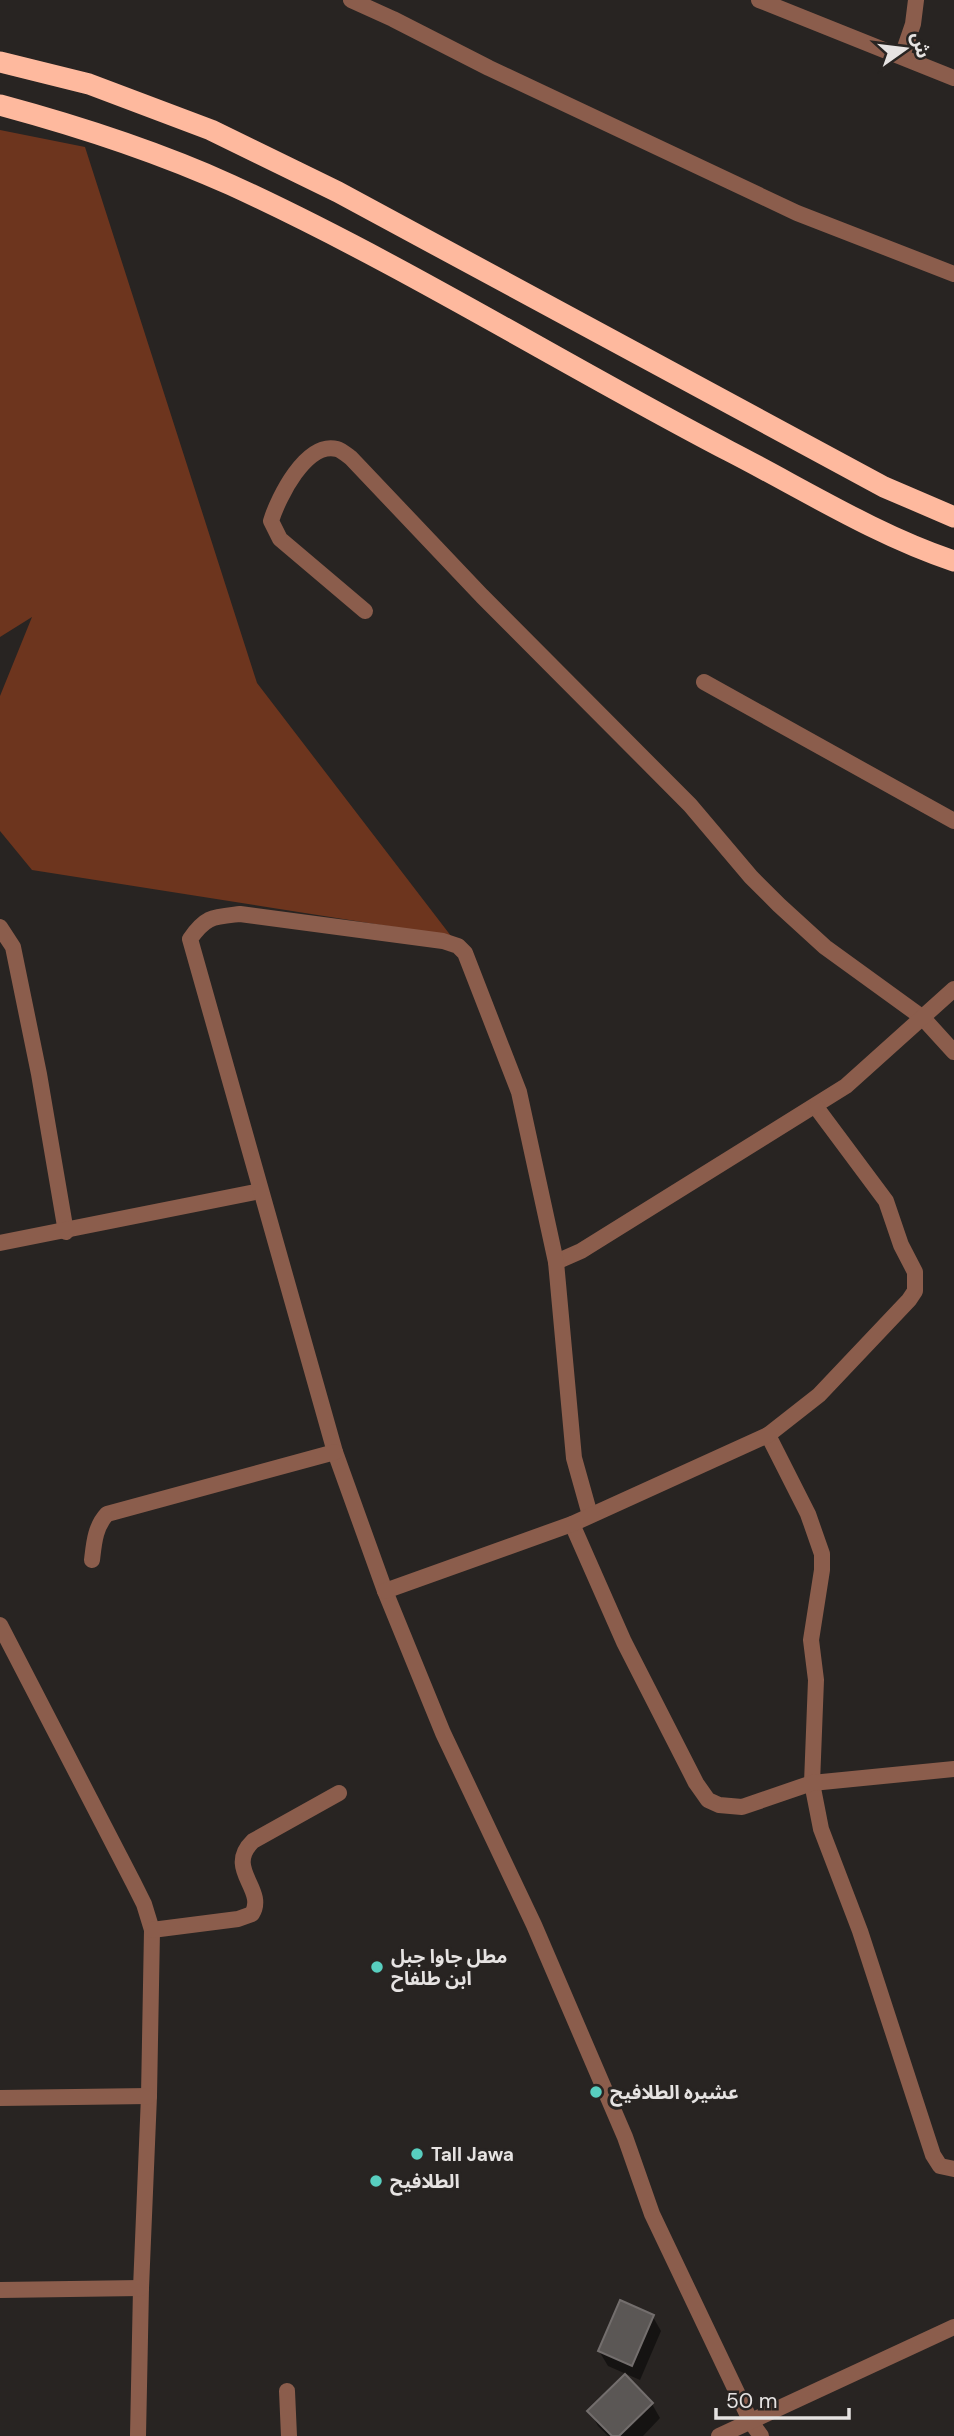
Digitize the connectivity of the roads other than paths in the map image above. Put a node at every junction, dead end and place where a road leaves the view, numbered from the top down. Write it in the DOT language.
graph roads {
  1 [pos="351,0"];
  2 [pos="759,0"];
  3 [pos="916,0"];
  4 [pos="902,56"];
  5 [pos="0,62"];
  6 [pos="954,78"];
  7 [pos="0,105"];
  8 [pos="954,274"];
  9 [pos="954,517"];
  10 [pos="954,561"];
  11 [pos="365,611"];
  12 [pos="704,682"];
  13 [pos="954,821"];
  14 [pos="0,927"];
  15 [pos="954,989"];
  16 [pos="923,1018"];
  17 [pos="954,1052"];
  18 [pos="816,1107"];
  19 [pos="260,1191"];
  20 [pos="66,1232"];
  21 [pos="0,1243"];
  22 [pos="556,1262"];
  23 [pos="768,1435"];
  24 [pos="335,1452"];
  25 [pos="590,1515"];
  26 [pos="572,1524"];
  27 [pos="92,1560"];
  28 [pos="385,1591"];
  29 [pos="0,1625"];
  30 [pos="954,1769"];
  31 [pos="812,1783"];
  32 [pos="339,1793"];
  33 [pos="152,1930"];
  34 [pos="149,2096"];
  35 [pos="0,2098"];
  36 [pos="954,2169"];
  37 [pos="141,2288"];
  38 [pos="0,2290"];
  39 [pos="954,2327"];
  40 [pos="287,2391"];
  41 [pos="756,2429"];
  42 [pos="138,2436"];
  43 [pos="289,2436"];
  44 [pos="719,2436"];
  1 -- 8 [label="street"];
  2 -- 4 [label="street"];
  3 -- 4 [label="street"];
  4 -- 6 [label="street"];
  5 -- 9 [label="highway"];
  7 -- 10 [label="highway"];
  11 -- 16 [label="street"];
  12 -- 13 [label="street"];
  14 -- 20 [label="street"];
  15 -- 16 [label="street"];
  16 -- 17 [label="street"];
  16 -- 18 [label="street"];
  18 -- 22 [label="street"];
  18 -- 23 [label="street"];
  19 -- 20 [label="street"];
  19 -- 22 [label="street"];
  19 -- 24 [label="street"];
  20 -- 21 [label="street"];
  22 -- 25 [label="street"];
  23 -- 25 [label="street"];
  23 -- 31 [label="street"];
  24 -- 27 [label="street"];
  24 -- 28 [label="street"];
  25 -- 26 [label="street"];
  26 -- 28 [label="street"];
  26 -- 31 [label="street"];
  28 -- 41 [label="street"];
  29 -- 33 [label="street"];
  30 -- 31 [label="street"];
  31 -- 36 [label="street"];
  32 -- 33 [label="street"];
  33 -- 34 [label="street"];
  34 -- 35 [label="street"];
  34 -- 37 [label="street"];
  37 -- 38 [label="street"];
  37 -- 42 [label="street"];
  39 -- 41 [label="street"];
  40 -- 43 [label="street"];
  41 -- 44 [label="street"];
}
